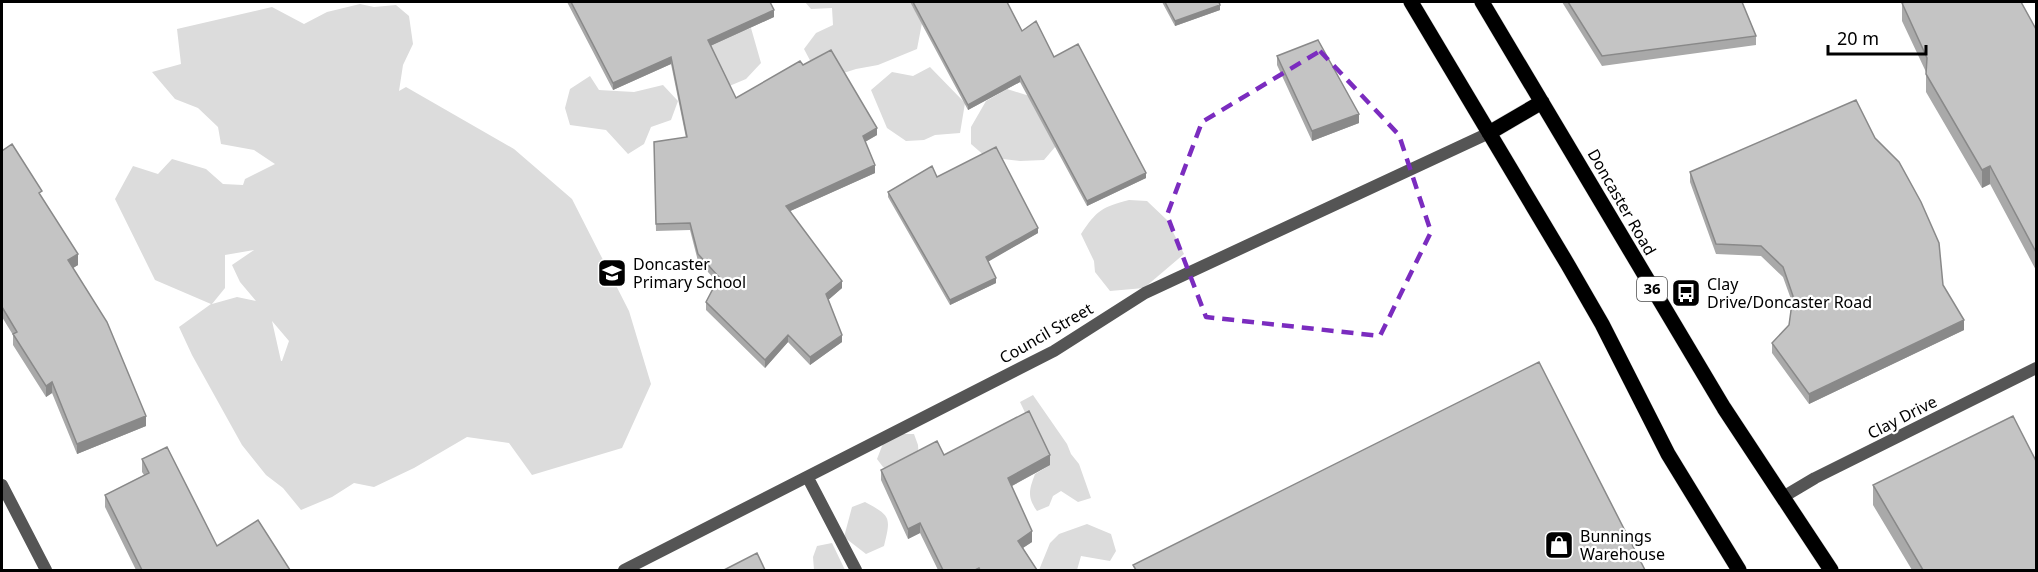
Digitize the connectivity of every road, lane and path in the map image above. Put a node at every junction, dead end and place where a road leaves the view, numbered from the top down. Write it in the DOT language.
graph roads {
  1 [pos="1411,2"];
  2 [pos="1482,2"];
  3 [pos="1542,102"];
  4 [pos="1489,133"];
  5 [pos="2037,368"];
  6 [pos="808,478"];
  7 [pos="2,485"];
  8 [pos="1783,497"];
  9 [pos="46,570"];
  10 [pos="624,570"];
  11 [pos="856,570"];
  12 [pos="1739,570"];
  13 [pos="1831,570"];
  1 -- 4 [label="main road"];
  2 -- 3 [label="main road, Doncaster Road / 36"];
  3 -- 4 [label="main road"];
  3 -- 8 [label="main road, Doncaster Road / 36"];
  4 -- 6 [label="street, Council Street"];
  4 -- 12 [label="main road"];
  5 -- 8 [label="street, Clay Drive"];
  6 -- 10 [label="street, Council Street"];
  6 -- 11 [label="street"];
  7 -- 9 [label="street"];
  8 -- 13 [label="main road, Doncaster Road / 36"];
}
